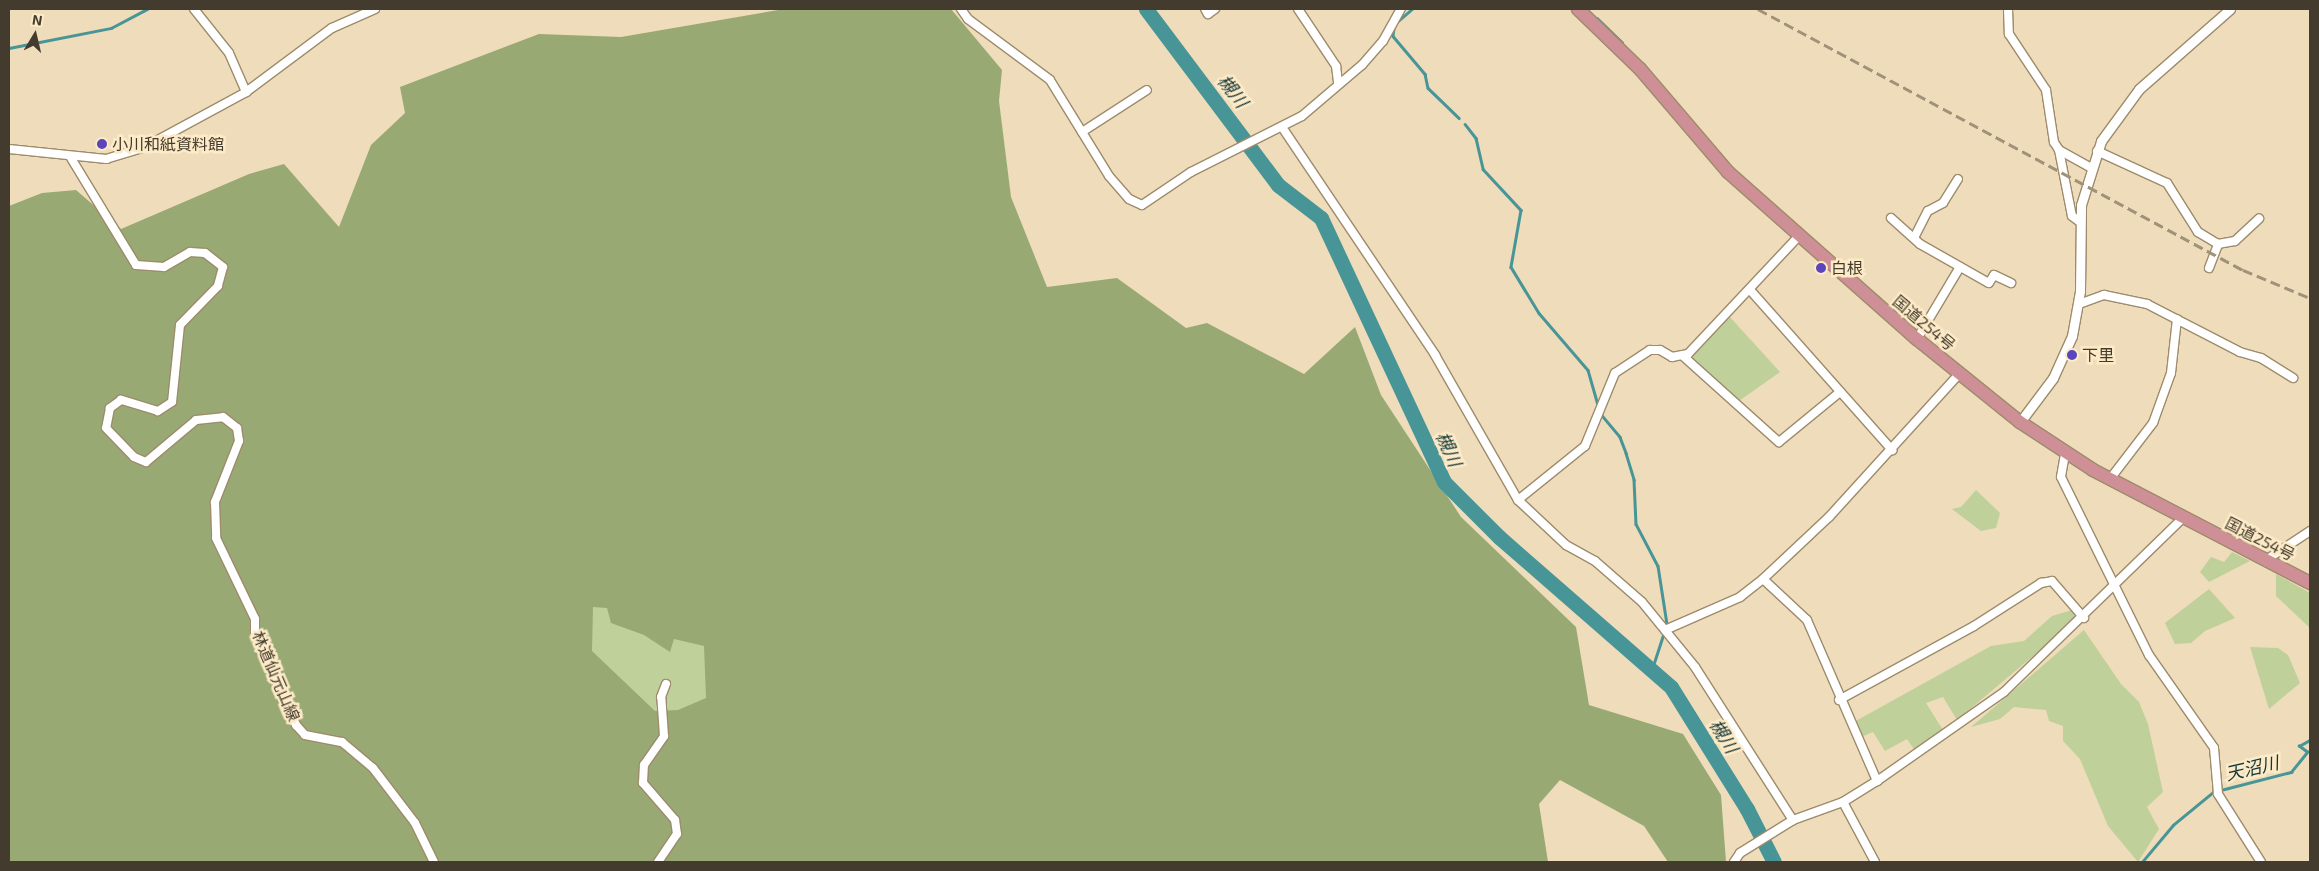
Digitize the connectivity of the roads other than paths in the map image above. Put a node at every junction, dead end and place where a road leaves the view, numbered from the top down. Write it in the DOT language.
graph roads {
  1 [pos="194,9"];
  2 [pos="375,9"];
  3 [pos="961,9"];
  4 [pos="1205,9"];
  5 [pos="1215,9"];
  6 [pos="1298,9"];
  7 [pos="1401,9"];
  8 [pos="1578,9"];
  9 [pos="2008,9"];
  10 [pos="2230,9"];
  11 [pos="1338,82"];
  12 [pos="1147,90"];
  13 [pos="246,92"];
  14 [pos="1282,127"];
  15 [pos="1082,132"];
  16 [pos="9,150"];
  17 [pos="2059,150"];
  18 [pos="2097,151"];
  19 [pos="71,158"];
  20 [pos="2090,167"];
  21 [pos="1958,179"];
  22 [pos="1891,218"];
  23 [pos="2259,219"];
  24 [pos="2080,222"];
  25 [pos="1799,236"];
  26 [pos="1915,236"];
  27 [pos="2218,244"];
  28 [pos="1960,267"];
  29 [pos="2209,268"];
  30 [pos="2011,283"];
  31 [pos="1751,291"];
  32 [pos="2078,304"];
  33 [pos="2177,319"];
  34 [pos="1917,339"];
  35 [pos="1683,356"];
  36 [pos="1960,373"];
  37 [pos="2293,378"];
  38 [pos="1840,392"];
  39 [pos="2020,422"];
  40 [pos="1892,450"];
  41 [pos="2065,454"];
  42 [pos="2110,479"];
  43 [pos="1518,500"];
  44 [pos="2183,518"];
  45 [pos="2310,531"];
  46 [pos="2266,560"];
  47 [pos="1763,579"];
  48 [pos="2310,583"];
  49 [pos="2117,586"];
  50 [pos="2084,618"];
  51 [pos="1665,630"];
  52 [pos="666,684"];
  53 [pos="1839,700"];
  54 [pos="1877,781"];
  55 [pos="1842,802"];
  56 [pos="1790,822"];
  57 [pos="434,862"];
  58 [pos="658,862"];
  59 [pos="1734,862"];
  60 [pos="1875,862"];
  61 [pos="2261,862"];
  1 -- 13 [label="street"];
  2 -- 13 [label="street"];
  3 -- 15 [label="street"];
  4 -- 5 [label="street"];
  6 -- 11 [label="street"];
  7 -- 11 [label="street"];
  8 -- 25 [label="highway, 国道254号"];
  9 -- 17 [label="street"];
  10 -- 18 [label="street"];
  11 -- 14 [label="street"];
  12 -- 15 [label="street"];
  13 -- 19 [label="street"];
  14 -- 15 [label="street"];
  14 -- 43 [label="street"];
  16 -- 19 [label="street"];
  17 -- 20 [label="street"];
  17 -- 24 [label="street"];
  18 -- 20 [label="street"];
  18 -- 27 [label="street"];
  19 -- 57 [label="street, 林道仙元山線"];
  20 -- 24 [label="street"];
  21 -- 26 [label="street"];
  22 -- 26 [label="street"];
  23 -- 27 [label="street"];
  24 -- 32 [label="street"];
  25 -- 31 [label="street"];
  25 -- 34 [label="highway, 国道254号"];
  26 -- 28 [label="street"];
  27 -- 29 [label="street"];
  28 -- 30 [label="street"];
  28 -- 34 [label="street"];
  31 -- 35 [label="street"];
  31 -- 38 [label="street"];
  32 -- 33 [label="street"];
  32 -- 39 [label="street"];
  33 -- 37 [label="street"];
  33 -- 42 [label="street"];
  34 -- 36 [label="highway, 国道254号"];
  35 -- 38 [label="street"];
  35 -- 43 [label="street"];
  36 -- 39 [label="highway, 国道254号"];
  36 -- 40 [label="street"];
  38 -- 40 [label="street"];
  39 -- 41 [label="highway, 国道254号"];
  40 -- 47 [label="street"];
  41 -- 42 [label="highway, 国道254号"];
  41 -- 49 [label="street"];
  42 -- 44 [label="highway, 国道254号"];
  43 -- 51 [label="street"];
  44 -- 46 [label="highway, 国道254号"];
  44 -- 49 [label="street"];
  45 -- 46 [label="street"];
  46 -- 48 [label="highway, 国道254号"];
  47 -- 51 [label="street"];
  47 -- 53 [label="street"];
  49 -- 50 [label="street"];
  49 -- 61 [label="street"];
  50 -- 53 [label="street"];
  50 -- 54 [label="street"];
  51 -- 56 [label="street"];
  52 -- 58 [label="street"];
  53 -- 54 [label="street"];
  54 -- 55 [label="street"];
  55 -- 56 [label="street"];
  55 -- 60 [label="street"];
  56 -- 59 [label="street"];
}
